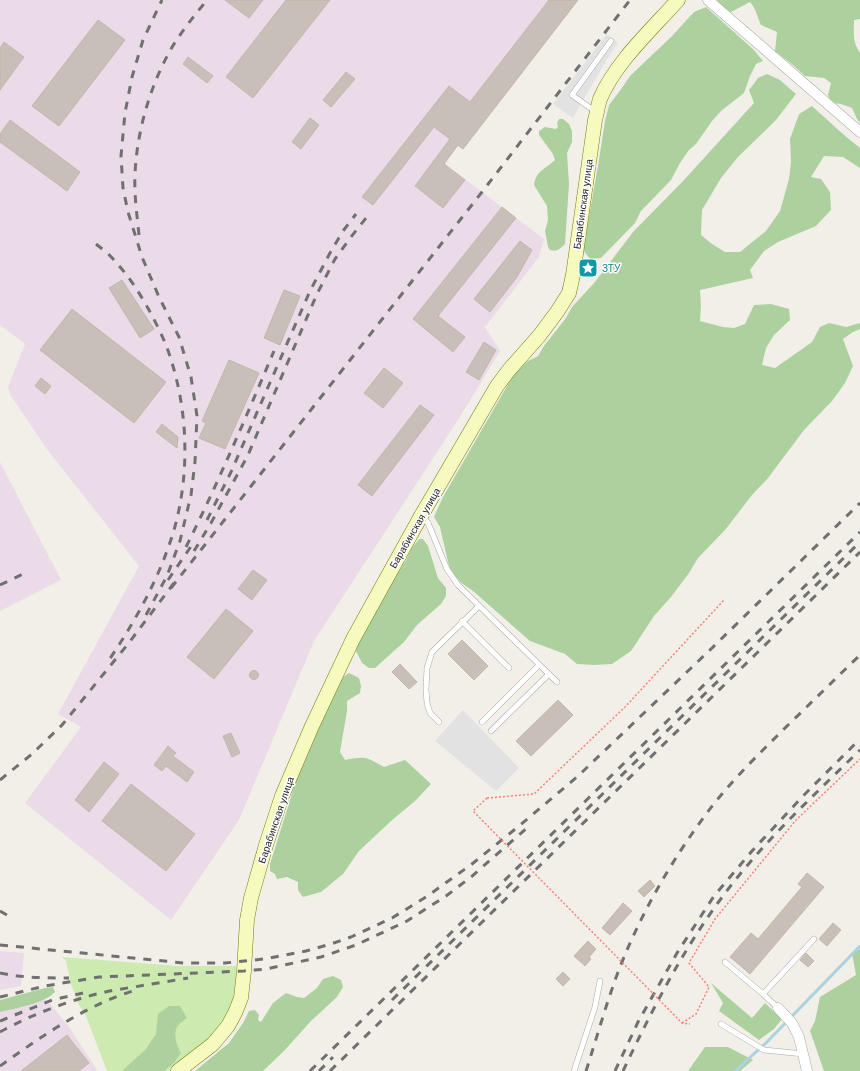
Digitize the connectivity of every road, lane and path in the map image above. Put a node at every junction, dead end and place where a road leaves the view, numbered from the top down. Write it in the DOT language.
graph roads {
  1 [pos="678,0"];
  2 [pos="708,0"];
  3 [pos="611,41"];
  4 [pos="597,112"];
  5 [pos="860,132"];
  6 [pos="421,516"];
  7 [pos="724,600"];
  8 [pos="479,606"];
  9 [pos="462,622"];
  10 [pos="539,665"];
  11 [pos="509,668"];
  12 [pos="549,674"];
  13 [pos="557,682"];
  14 [pos="439,722"];
  15 [pos="482,722"];
  16 [pos="491,731"];
  17 [pos="860,759"];
  18 [pos="814,939"];
  19 [pos="725,962"];
  20 [pos="600,981"];
  21 [pos="763,994"];
  22 [pos="778,1008"];
  23 [pos="682,1023"];
  24 [pos="690,1024"];
  25 [pos="721,1024"];
  26 [pos="804,1054"];
  27 [pos="178,1071"];
  28 [pos="574,1071"];
  29 [pos="806,1071"];
  1 -- 4 [label="main road, Барабинская улица"];
  2 -- 5 [label="street"];
  3 -- 4 [label="lane"];
  4 -- 6 [label="main road, Барабинская улица"];
  6 -- 8 [label="lane"];
  6 -- 27 [label="main road, Барабинская улица"];
  7 -- 23 [label="path, bridge"];
  8 -- 9 [label="lane"];
  8 -- 10 [label="lane"];
  9 -- 11 [label="lane"];
  9 -- 14 [label="lane"];
  10 -- 12 [label="lane"];
  10 -- 15 [label="lane"];
  12 -- 13 [label="lane"];
  12 -- 16 [label="lane"];
  17 -- 23 [label="path"];
  18 -- 21 [label="lane"];
  19 -- 21 [label="lane"];
  20 -- 28 [label="lane"];
  21 -- 22 [label="lane"];
  22 -- 26 [label="street"];
  23 -- 24 [label="path, bridge"];
  25 -- 26 [label="lane"];
  26 -- 29 [label="street"];
}
